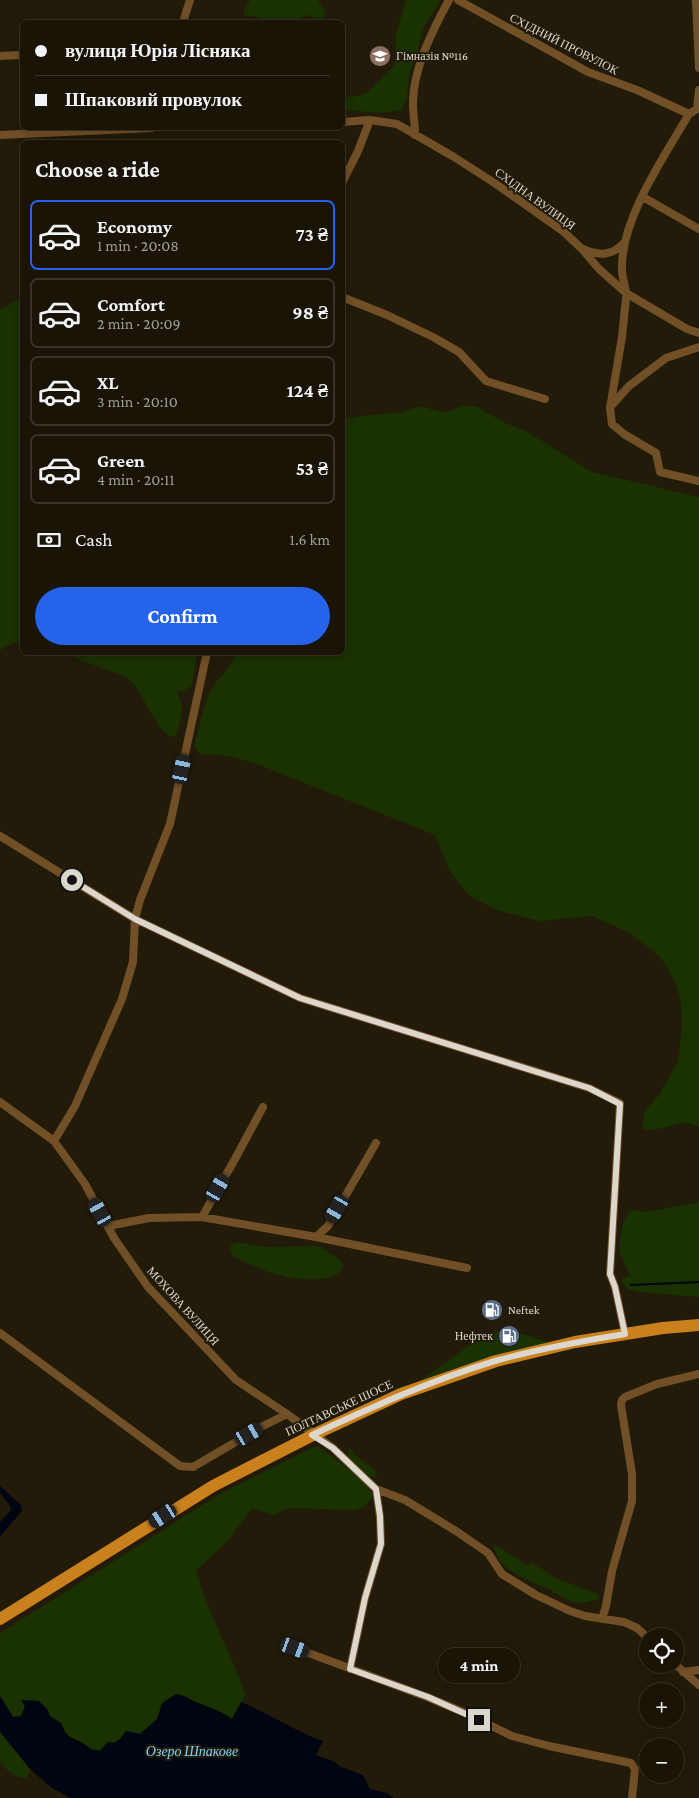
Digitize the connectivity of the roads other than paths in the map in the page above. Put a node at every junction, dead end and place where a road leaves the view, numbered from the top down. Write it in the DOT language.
graph roads {
  1 [pos="190,0"];
  2 [pos="449,0"];
  3 [pos="458,0"];
  4 [pos="696,0"];
  5 [pos="185,20"];
  6 [pos="20,55"];
  7 [pos="0,56"];
  8 [pos="699,60"];
  9 [pos="699,68"];
  10 [pos="699,90"];
  11 [pos="698,110"];
  12 [pos="689,114"];
  13 [pos="370,120"];
  14 [pos="345,122"];
  15 [pos="108,130"];
  16 [pos="0,135"];
  17 [pos="416,135"];
  18 [pos="345,177"];
  19 [pos="642,197"];
  20 [pos="699,229"];
  21 [pos="624,243"];
  22 [pos="582,249"];
  23 [pos="627,293"];
  24 [pos="345,298"];
  25 [pos="699,333"];
  26 [pos="699,347"];
  27 [pos="545,399"];
  28 [pos="610,408"];
  29 [pos="699,481"];
  30 [pos="205,655"];
  31 [pos="0,836"];
  32 [pos="135,919"];
  33 [pos="0,1102"];
  34 [pos="263,1107"];
  35 [pos="54,1141"];
  36 [pos="376,1143"];
  37 [pos="202,1217"];
  38 [pos="108,1226"];
  39 [pos="316,1237"];
  40 [pos="466,1268"];
  41 [pos="699,1325"];
  42 [pos="0,1333"];
  43 [pos="625,1334"];
  44 [pos="699,1374"];
  45 [pos="287,1414"];
  46 [pos="312,1435"];
  47 [pos="376,1489"];
  48 [pos="0,1618"];
  49 [pos="602,1619"];
  50 [pos="639,1630"];
  51 [pos="295,1648"];
  52 [pos="350,1669"];
  53 [pos="699,1670"];
  54 [pos="684,1672"];
  55 [pos="684,1673"];
  56 [pos="699,1685"];
  57 [pos="632,1798"];
  1 -- 5 [label="street"];
  2 -- 17 [label="street"];
  3 -- 12 [label="street, СХІДНИЙ ПРОВУЛОК"];
  4 -- 8 [label="street"];
  6 -- 7 [label="street"];
  8 -- 9 [label="street"];
  10 -- 11 [label="street"];
  11 -- 12 [label="street"];
  12 -- 19 [label="street"];
  13 -- 14 [label="street, СХІДНА ВУЛИЦЯ"];
  13 -- 17 [label="street, СХІДНА ВУЛИЦЯ"];
  13 -- 18 [label="street"];
  15 -- 16 [label="street"];
  17 -- 22 [label="street, СХІДНА ВУЛИЦЯ"];
  19 -- 20 [label="street"];
  19 -- 21 [label="street"];
  21 -- 22 [label="street"];
  21 -- 23 [label="street"];
  22 -- 23 [label="street, СХІДНА ВУЛИЦЯ"];
  23 -- 25 [label="street, СХІДНА ВУЛИЦЯ"];
  23 -- 28 [label="street"];
  24 -- 27 [label="street"];
  26 -- 28 [label="street"];
  28 -- 29 [label="street"];
  30 -- 32 [label="street"];
  31 -- 32 [label="street"];
  32 -- 35 [label="street"];
  32 -- 43 [label="street"];
  33 -- 35 [label="street, МОХОВА ВУЛИЦЯ"];
  34 -- 37 [label="street"];
  35 -- 38 [label="street, МОХОВА ВУЛИЦЯ"];
  36 -- 39 [label="street"];
  37 -- 38 [label="street"];
  37 -- 39 [label="street"];
  38 -- 45 [label="street, МОХОВА ВУЛИЦЯ"];
  39 -- 40 [label="street"];
  41 -- 43 [label="main road, ПОЛТАВСЬКЕ ШОСЕ"];
  42 -- 45 [label="street"];
  43 -- 46 [label="main road, ПОЛТАВСЬКЕ ШОСЕ"];
  44 -- 49 [label="street"];
  45 -- 46 [label="street, МОХОВА ВУЛИЦЯ"];
  46 -- 47 [label="street, МОХОВА ВУЛИЦЯ"];
  46 -- 48 [label="main road, ПОЛТАВСЬКЕ ШОСЕ"];
  47 -- 49 [label="street, МОХОВА ВУЛИЦЯ"];
  47 -- 52 [label="street"];
  49 -- 50 [label="street, МОХОВА ВУЛИЦЯ"];
  51 -- 52 [label="street"];
  52 -- 57 [label="street"];
  53 -- 54 [label="street"];
  55 -- 56 [label="street"];
}
